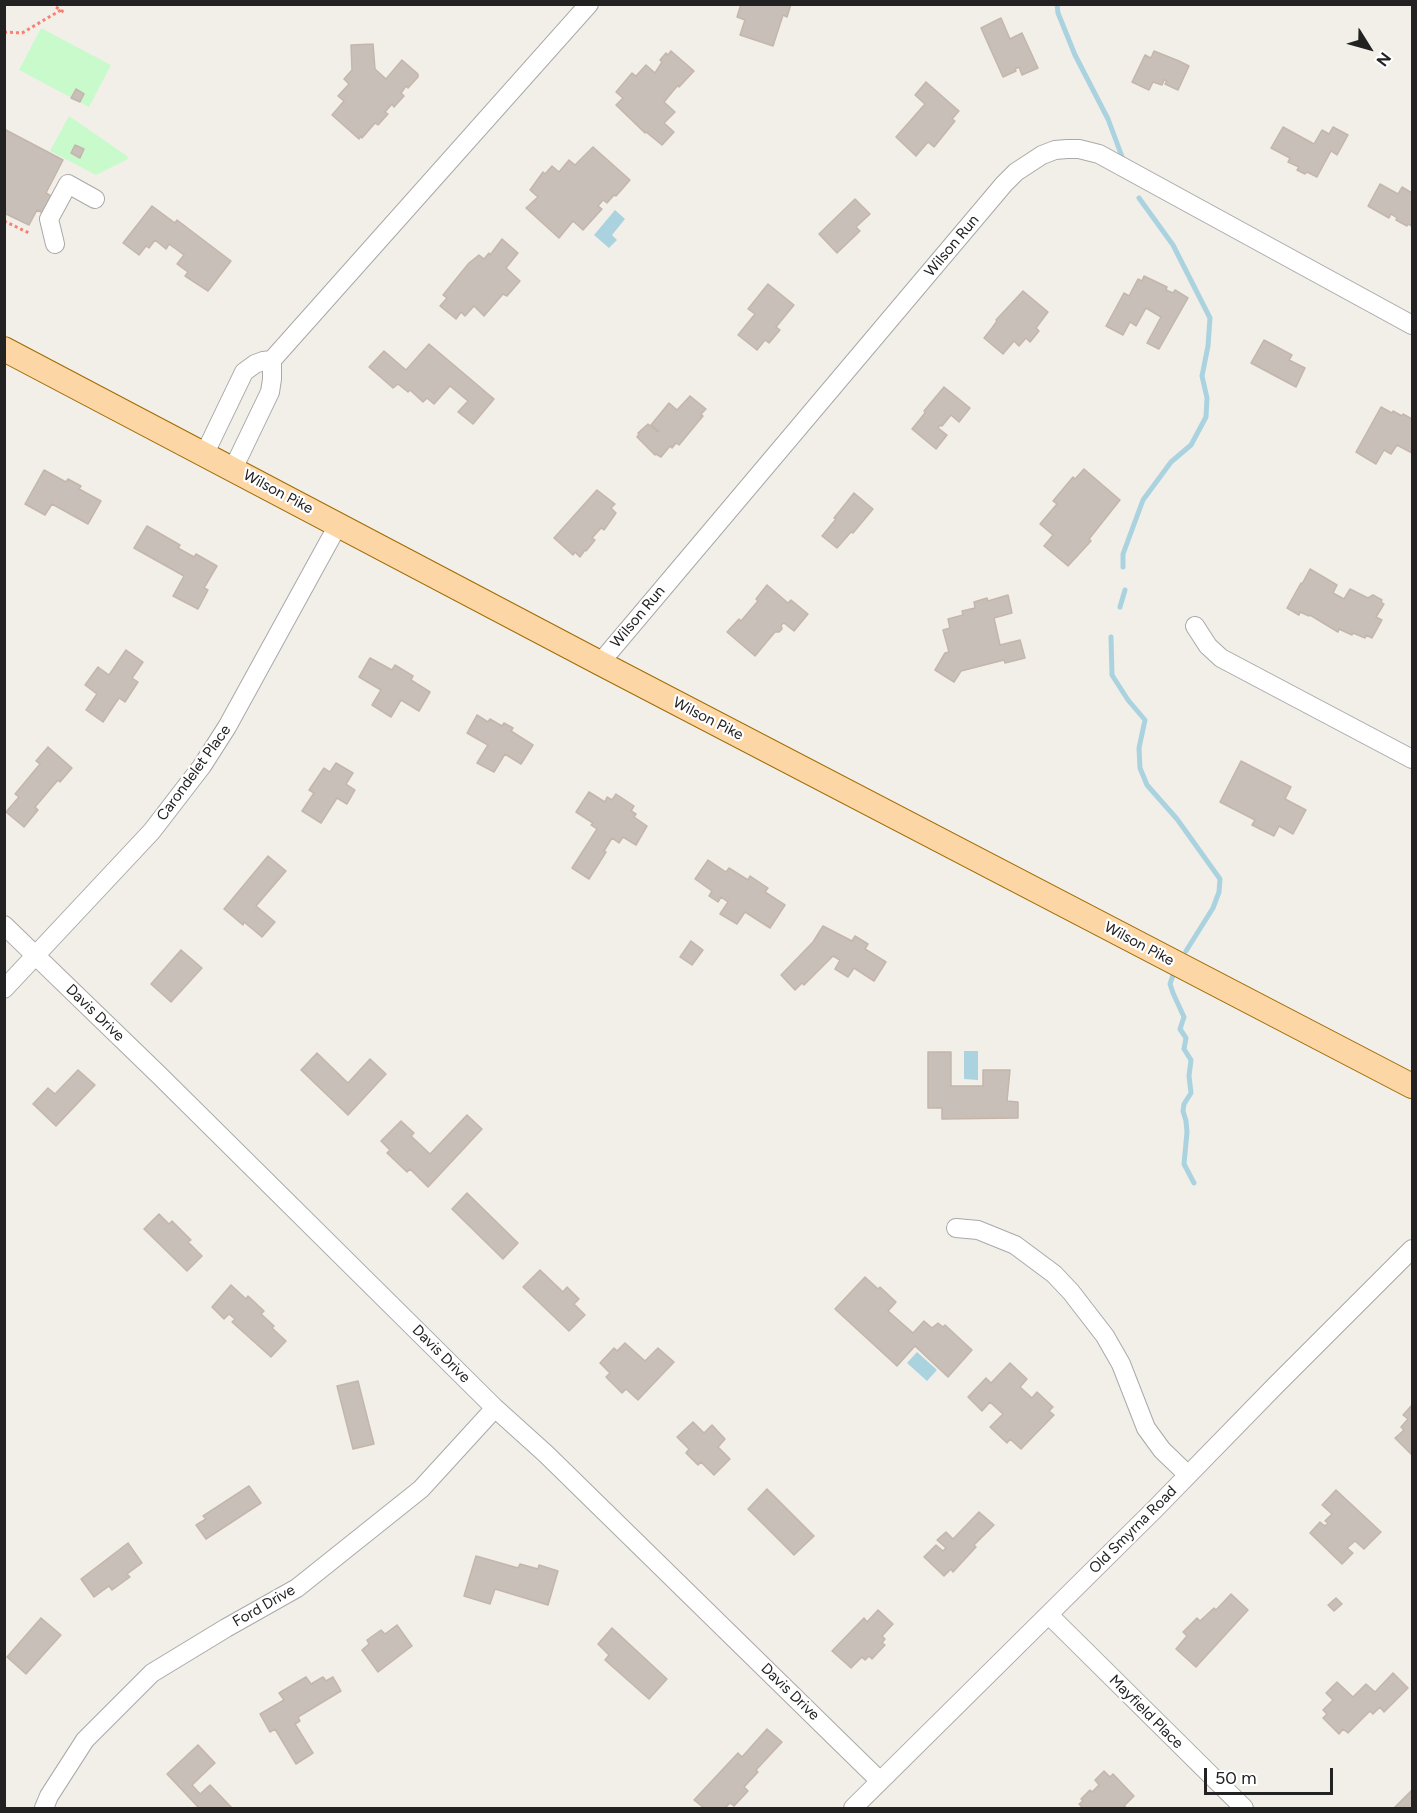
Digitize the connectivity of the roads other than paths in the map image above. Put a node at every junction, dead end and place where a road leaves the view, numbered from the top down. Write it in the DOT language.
graph roads {
  1 [pos="589,4"];
  2 [pos="96,199"];
  3 [pos="55,244"];
  4 [pos="1413,325"];
  5 [pos="4,349"];
  6 [pos="272,360"];
  7 [pos="205,453"];
  8 [pos="233,469"];
  9 [pos="338,525"];
  10 [pos="1196,626"];
  11 [pos="600,663"];
  12 [pos="1413,759"];
  13 [pos="4,925"];
  14 [pos="36,956"];
  15 [pos="4,989"];
  16 [pos="1413,1086"];
  17 [pos="956,1228"];
  18 [pos="1413,1250"];
  19 [pos="495,1408"];
  20 [pos="1188,1475"];
  21 [pos="1049,1615"];
  22 [pos="880,1781"];
  23 [pos="44,1809"];
  24 [pos="853,1809"];
  25 [pos="1244,1809"];
  1 -- 6 [label="street"];
  2 -- 3 [label="street"];
  4 -- 11 [label="street, Wilson Run"];
  5 -- 7 [label="main road, Wilson Pike"];
  6 -- 7 [label="street"];
  6 -- 8 [label="street"];
  7 -- 8 [label="main road, Wilson Pike"];
  8 -- 9 [label="main road, Wilson Pike"];
  9 -- 11 [label="main road, Wilson Pike"];
  9 -- 14 [label="street, Carondelet Place"];
  10 -- 12 [label="street"];
  11 -- 16 [label="main road, Wilson Pike"];
  13 -- 14 [label="street, Davis Drive"];
  14 -- 15 [label="street, Carondelet Place"];
  14 -- 19 [label="street, Davis Drive"];
  17 -- 20 [label="street"];
  18 -- 20 [label="street, Old Smyrna Road"];
  19 -- 22 [label="street, Davis Drive"];
  19 -- 23 [label="street, Ford Drive"];
  20 -- 21 [label="street, Old Smyrna Road"];
  21 -- 22 [label="street, Old Smyrna Road"];
  21 -- 25 [label="street, Mayfield Place"];
  22 -- 24 [label="street, Old Smyrna Road"];
}
